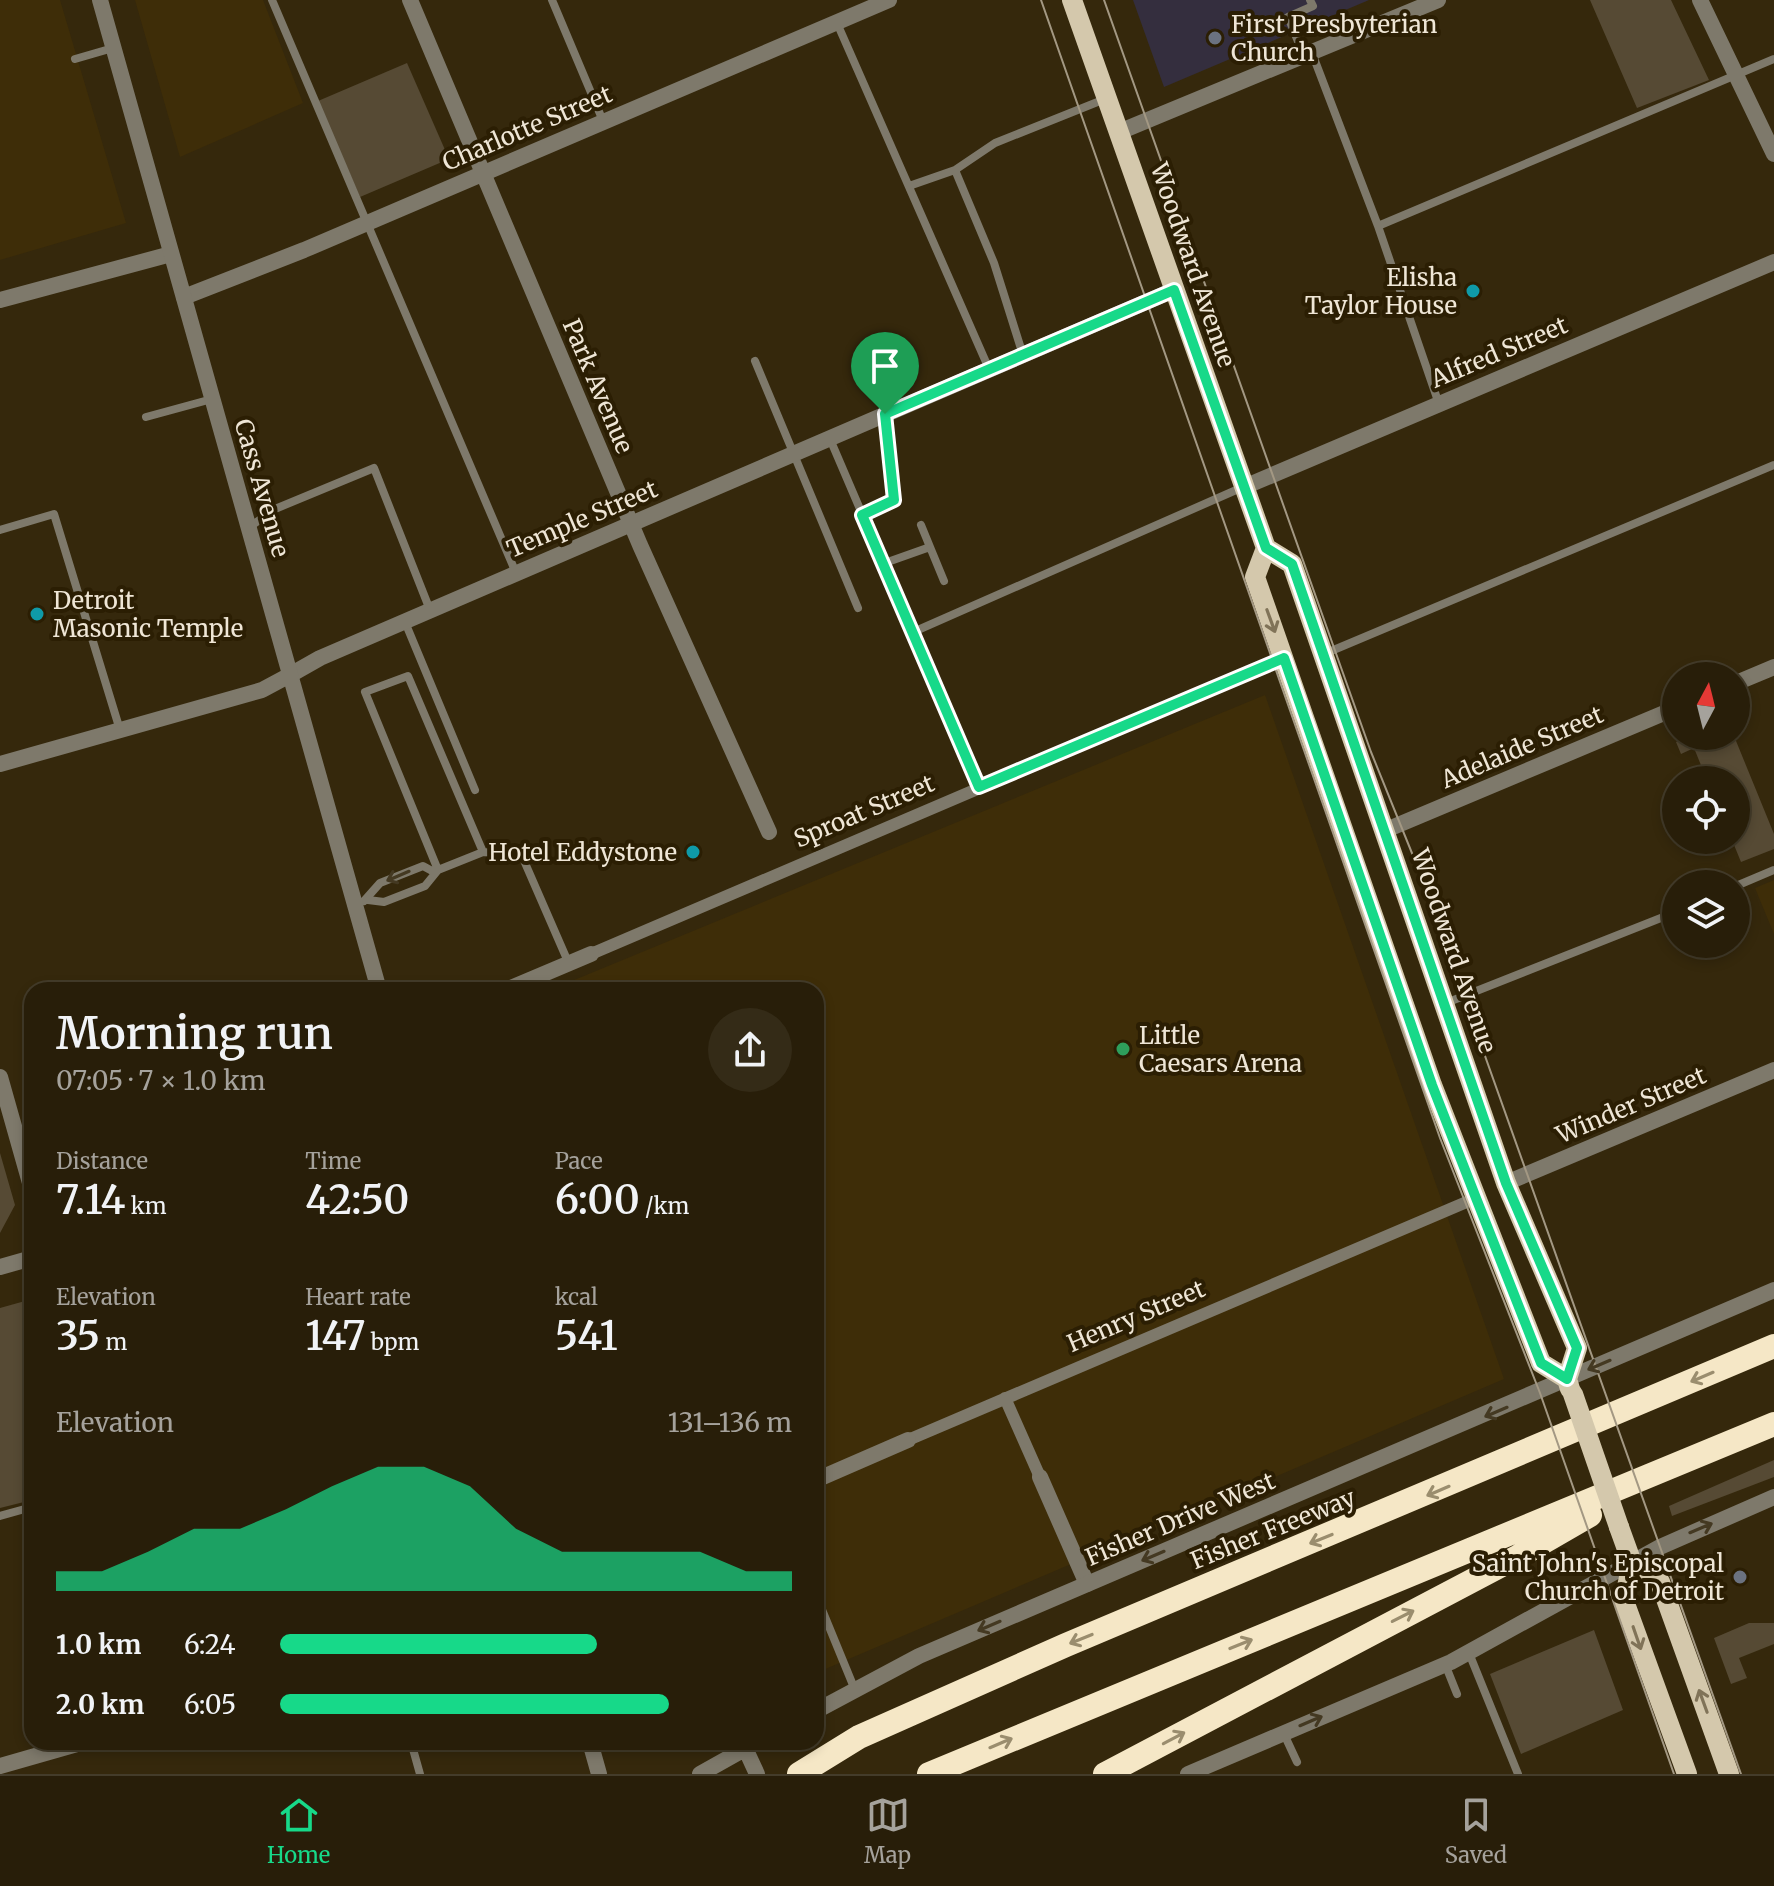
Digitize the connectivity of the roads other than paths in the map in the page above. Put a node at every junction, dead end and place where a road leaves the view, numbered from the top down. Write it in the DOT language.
graph roads {
  1 [pos="100,0"];
  2 [pos="272,0"];
  3 [pos="410,0"];
  4 [pos="552,0"];
  5 [pos="889,0"];
  6 [pos="1072,0"];
  7 [pos="1310,0"];
  8 [pos="1438,0"];
  9 [pos="1700,0"];
  10 [pos="837,22"];
  11 [pos="113,48"];
  12 [pos="1308,55"];
  13 [pos="75,59"];
  14 [pos="1774,59"];
  15 [pos="1736,75"];
  16 [pos="1107,98"];
  17 [pos="603,121"];
  18 [pos="1119,132"];
  19 [pos="1774,154"];
  20 [pos="955,170"];
  21 [pos="483,173"];
  22 [pos="909,186"];
  23 [pos="366,223"];
  24 [pos="1378,226"];
  25 [pos="171,254"];
  26 [pos="1774,262"];
  27 [pos="1174,290"];
  28 [pos="184,297"];
  29 [pos="0,300"];
  30 [pos="1023,355"];
  31 [pos="755,361"];
  32 [pos="989,369"];
  33 [pos="212,399"];
  34 [pos="1439,404"];
  35 [pos="885,414"];
  36 [pos="146,417"];
  37 [pos="830,438"];
  38 [pos="793,454"];
  39 [pos="1774,465"];
  40 [pos="1244,487"];
  41 [pos="862,515"];
  42 [pos="631,523"];
  43 [pos="921,525"];
  44 [pos="248,528"];
  45 [pos="0,530"];
  46 [pos="930,547"];
  47 [pos="1266,548"];
  48 [pos="882,564"];
  49 [pos="516,573"];
  50 [pos="944,581"];
  51 [pos="858,608"];
  52 [pos="430,611"];
  53 [pos="405,622"];
  54 [pos="911,633"];
  55 [pos="1324,654"];
  56 [pos="1284,658"];
  57 [pos="1774,667"];
  58 [pos="290,675"];
  59 [pos="1750,677"];
  60 [pos="1662,714"];
  61 [pos="120,730"];
  62 [pos="0,764"];
  63 [pos="979,787"];
  64 [pos="475,790"];
  65 [pos="1386,830"];
  66 [pos="769,832"];
  67 [pos="483,852"];
  68 [pos="1774,870"];
  69 [pos="436,871"];
  70 [pos="1750,880"];
  71 [pos="361,903"];
  72 [pos="1662,918"];
  73 [pos="591,954"];
  74 [pos="569,964"];
  75 [pos="377,982"];
  76 [pos="525,982"];
  77 [pos="1444,1004"];
  78 [pos="1774,1070"];
  79 [pos="0,1077"];
  80 [pos="24,1162"];
  81 [pos="1506,1183"];
  82 [pos="1476,1198"];
  83 [pos="24,1260"];
  84 [pos="0,1267"];
  85 [pos="1774,1290"];
  86 [pos="1774,1346"];
  87 [pos="1570,1386"];
  88 [pos="1005,1398"];
  89 [pos="1774,1424"];
  90 [pos="908,1440"];
  91 [pos="1662,1473"];
  92 [pos="824,1477"];
  93 [pos="1040,1477"];
  94 [pos="1774,1497"];
  95 [pos="24,1509"];
  96 [pos="0,1516"];
  97 [pos="1632,1563"];
  98 [pos="1087,1584"];
  99 [pos="824,1614"];
  100 [pos="1468,1652"];
  101 [pos="1445,1664"];
  102 [pos="855,1690"];
  103 [pos="1457,1694"];
  104 [pos="824,1707"];
  105 [pos="1284,1733"];
  106 [pos="56,1750"];
  107 [pos="413,1750"];
  108 [pos="592,1750"];
  109 [pos="738,1750"];
  110 [pos="750,1750"];
  111 [pos="1297,1762"];
  112 [pos="0,1766"];
  113 [pos="420,1774"];
  114 [pos="599,1774"];
  115 [pos="700,1774"];
  116 [pos="757,1774"];
  117 [pos="799,1774"];
  118 [pos="929,1774"];
  119 [pos="1105,1774"];
  120 [pos="1188,1774"];
  121 [pos="1518,1774"];
  122 [pos="1687,1774"];
  123 [pos="1729,1774"];
  1 -- 11 [label="street, Cass Avenue"];
  2 -- 23 [label="lane"];
  3 -- 21 [label="street, Park Avenue"];
  4 -- 17 [label="lane"];
  5 -- 10 [label="street, Charlotte Street"];
  6 -- 16 [label="main road, Woodward Avenue"];
  7 -- 12 [label="lane"];
  8 -- 12 [label="street"];
  9 -- 15 [label="street"];
  10 -- 17 [label="street, Charlotte Street"];
  10 -- 22 [label="lane"];
  11 -- 13 [label="lane"];
  11 -- 25 [label="street, Cass Avenue"];
  12 -- 18 [label="street"];
  12 -- 24 [label="lane"];
  14 -- 15 [label="lane"];
  15 -- 19 [label="street"];
  15 -- 24 [label="lane"];
  16 -- 18 [label="main road, Woodward Avenue"];
  16 -- 20 [label="lane"];
  17 -- 21 [label="street, Charlotte Street"];
  18 -- 27 [label="main road, Woodward Avenue"];
  20 -- 22 [label="lane"];
  20 -- 30 [label="lane"];
  21 -- 23 [label="street, Charlotte Street"];
  21 -- 42 [label="street, Park Avenue"];
  22 -- 32 [label="lane"];
  23 -- 28 [label="street, Charlotte Street"];
  23 -- 49 [label="lane"];
  24 -- 34 [label="lane"];
  25 -- 28 [label="street, Cass Avenue"];
  25 -- 29 [label="street"];
  26 -- 34 [label="street, Alfred Street"];
  27 -- 30 [label="street, Temple Street"];
  27 -- 40 [label="main road, Woodward Avenue"];
  28 -- 33 [label="street, Cass Avenue"];
  30 -- 32 [label="street, Temple Street"];
  31 -- 38 [label="lane"];
  32 -- 35 [label="street, Temple Street"];
  33 -- 36 [label="lane"];
  33 -- 44 [label="street, Cass Avenue"];
  34 -- 40 [label="street, Alfred Street"];
  35 -- 37 [label="street, Temple Street"];
  35 -- 41 [label="lane"];
  37 -- 38 [label="street, Temple Street"];
  37 -- 41 [label="lane"];
  38 -- 42 [label="street, Temple Street"];
  38 -- 51 [label="lane"];
  39 -- 55 [label="lane"];
  40 -- 47 [label="main road, Woodward Avenue"];
  40 -- 54 [label="lane"];
  41 -- 48 [label="lane"];
  42 -- 49 [label="street, Temple Street"];
  42 -- 66 [label="street, Park Avenue"];
  43 -- 46 [label="lane"];
  44 -- 52 [label="lane"];
  44 -- 58 [label="street, Cass Avenue"];
  45 -- 61 [label="lane"];
  46 -- 48 [label="lane"];
  46 -- 50 [label="lane"];
  47 -- 55 [label="main road, Woodward Avenue"];
  47 -- 56 [label="main road, one-way"];
  48 -- 54 [label="lane"];
  49 -- 52 [label="street, Temple Street"];
  52 -- 53 [label="street, Temple Street"];
  53 -- 58 [label="street, Temple Street"];
  53 -- 64 [label="lane"];
  54 -- 63 [label="lane"];
  55 -- 65 [label="main road, Woodward Avenue"];
  56 -- 63 [label="street, Sproat Street"];
  56 -- 82 [label="main road"];
  57 -- 59 [label="street"];
  58 -- 61 [label="street, Temple Street"];
  58 -- 71 [label="street, Cass Avenue"];
  60 -- 65 [label="street, Adelaide Street"];
  61 -- 62 [label="street, Temple Street"];
  63 -- 73 [label="street, Sproat Street"];
  65 -- 77 [label="main road, Woodward Avenue"];
  67 -- 69 [label="lane"];
  67 -- 69 [label="lane"];
  67 -- 74 [label="lane"];
  68 -- 70 [label="lane"];
  69 -- 71 [label="lane"];
  69 -- 71 [label="lane, one-way"];
  71 -- 75 [label="street, Cass Avenue"];
  72 -- 77 [label="lane"];
  73 -- 74 [label="street, Sproat Street"];
  74 -- 76 [label="street, Sproat Street"];
  77 -- 81 [label="main road, Woodward Avenue"];
  78 -- 81 [label="street, Winder Street"];
  79 -- 80 [label="street"];
  81 -- 87 [label="main road, Woodward Avenue"];
  82 -- 87 [label="main road"];
  82 -- 88 [label="street, Henry Street"];
  83 -- 84 [label="street"];
  85 -- 87 [label="street, Fisher Drive West, one-way"];
  86 -- 117 [label="highway, Fisher Freeway, one-way"];
  87 -- 97 [label="main road, Woodward Avenue, bridge"];
  87 -- 98 [label="street, Fisher Drive West, one-way"];
  88 -- 90 [label="street, Henry Street"];
  88 -- 93 [label="street"];
  89 -- 91 [label="highway"];
  90 -- 92 [label="street, Henry Street"];
  118 -- 91 [label="highway, one-way"];
  119 -- 91 [label="highway, one-way"];
  93 -- 98 [label="street"];
  97 -- 94 [label="street, one-way"];
  95 -- 96 [label="lane"];
  97 -- 100 [label="street"];
  97 -- 122 [label="main road, one-way"];
  123 -- 97 [label="main road, one-way"];
  98 -- 102 [label="street, Fisher Drive West, one-way"];
  99 -- 102 [label="lane"];
  100 -- 101 [label="street"];
  100 -- 121 [label="lane"];
  101 -- 103 [label="lane"];
  105 -- 101 [label="street, one-way"];
  102 -- 104 [label="street, Fisher Drive West"];
  105 -- 111 [label="lane"];
  105 -- 120 [label="street"];
  106 -- 112 [label="street"];
  107 -- 113 [label="lane"];
  108 -- 114 [label="street"];
  109 -- 115 [label="street"];
  110 -- 116 [label="street"];
}
